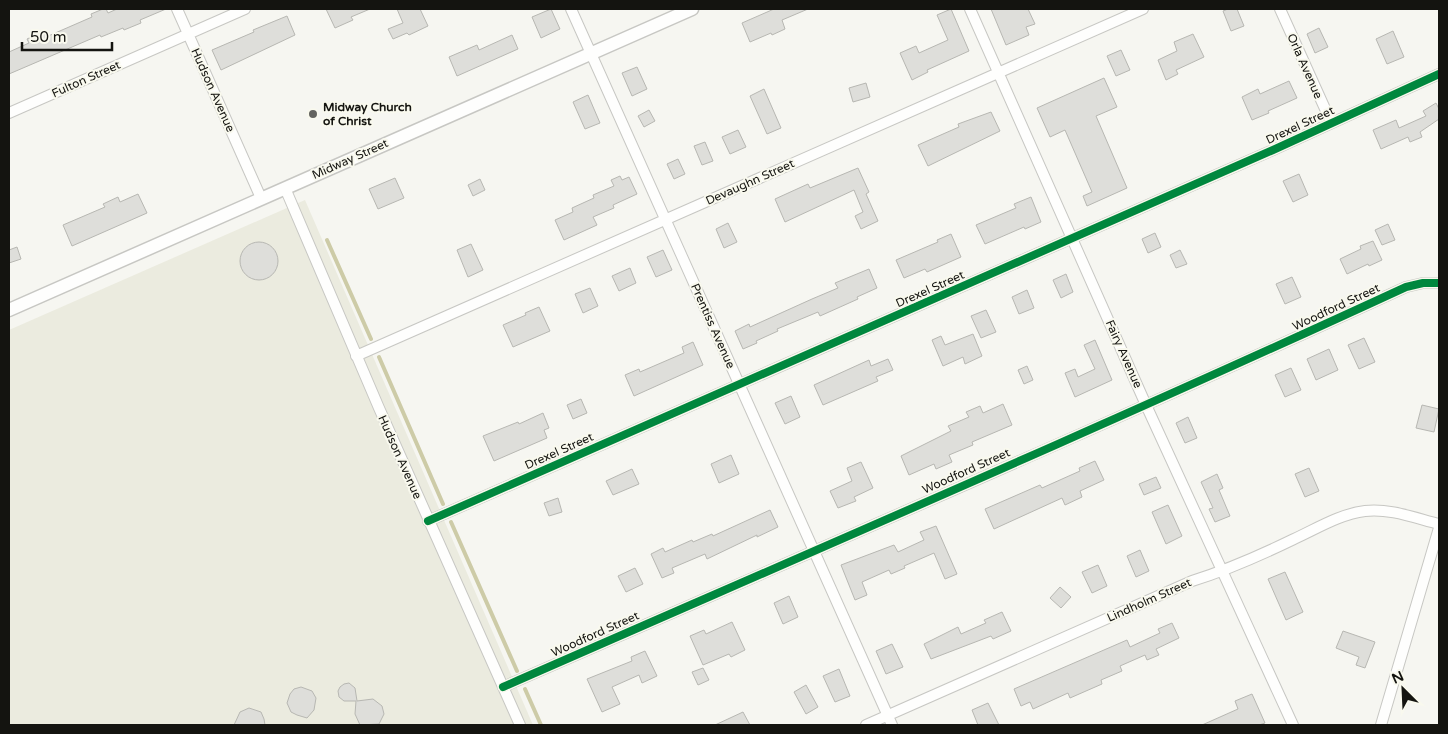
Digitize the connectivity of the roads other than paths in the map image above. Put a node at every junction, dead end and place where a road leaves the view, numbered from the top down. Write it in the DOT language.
graph roads {
  1 [pos="176,9"];
  2 [pos="245,9"];
  3 [pos="571,9"];
  4 [pos="692,9"];
  5 [pos="970,9"];
  6 [pos="1143,9"];
  7 [pos="1280,9"];
  8 [pos="188,34"];
  9 [pos="592,53"];
  10 [pos="998,72"];
  11 [pos="1439,74"];
  12 [pos="9,113"];
  13 [pos="1331,122"];
  14 [pos="285,188"];
  15 [pos="261,198"];
  16 [pos="665,219"];
  17 [pos="1072,238"];
  18 [pos="1439,283"];
  19 [pos="9,310"];
  20 [pos="356,356"];
  21 [pos="740,384"];
  22 [pos="1146,405"];
  23 [pos="428,521"];
  24 [pos="1439,524"];
  25 [pos="1439,528"];
  26 [pos="814,550"];
  27 [pos="1222,571"];
  28 [pos="503,687"];
  29 [pos="890,720"];
  30 [pos="520,725"];
  31 [pos="866,725"];
  32 [pos="1293,725"];
  33 [pos="1381,725"];
  1 -- 8 [label="street, Hudson Avenue"];
  2 -- 8 [label="street, Fulton Street"];
  3 -- 9 [label="street, Prentiss Avenue"];
  4 -- 9 [label="street, Midway Street"];
  5 -- 10 [label="street, Fairy Avenue"];
  6 -- 10 [label="street, Devaughn Street"];
  7 -- 13 [label="street, Orla Avenue"];
  8 -- 12 [label="street, Fulton Street"];
  8 -- 15 [label="street, Hudson Avenue"];
  9 -- 14 [label="street, Midway Street"];
  9 -- 16 [label="street, Prentiss Avenue"];
  10 -- 16 [label="street, Devaughn Street"];
  10 -- 17 [label="street, Fairy Avenue"];
  11 -- 13 [label="street, Drexel Street"];
  13 -- 17 [label="street, Drexel Street"];
  14 -- 15 [label="street, Midway Street"];
  14 -- 20 [label="street, Hudson Avenue"];
  15 -- 19 [label="street, Midway Street"];
  16 -- 20 [label="street, Devaughn Street"];
  16 -- 21 [label="street, Prentiss Avenue"];
  17 -- 21 [label="street, Drexel Street"];
  17 -- 22 [label="street, Fairy Avenue"];
  18 -- 22 [label="street, Woodford Street"];
  20 -- 23 [label="street, Hudson Avenue"];
  21 -- 23 [label="street, Drexel Street"];
  21 -- 26 [label="street, Prentiss Avenue"];
  22 -- 26 [label="street, Woodford Street"];
  22 -- 27 [label="street, Fairy Avenue"];
  23 -- 28 [label="street, Hudson Avenue"];
  24 -- 27 [label="street, Lindholm Street"];
  25 -- 33 [label="street"];
  26 -- 28 [label="street, Woodford Street"];
  26 -- 29 [label="street, Prentiss Avenue"];
  27 -- 29 [label="street, Lindholm Street"];
  27 -- 32 [label="street, Fairy Avenue"];
  28 -- 30 [label="street, Hudson Avenue"];
  29 -- 31 [label="street, Lindholm Street"];
}
